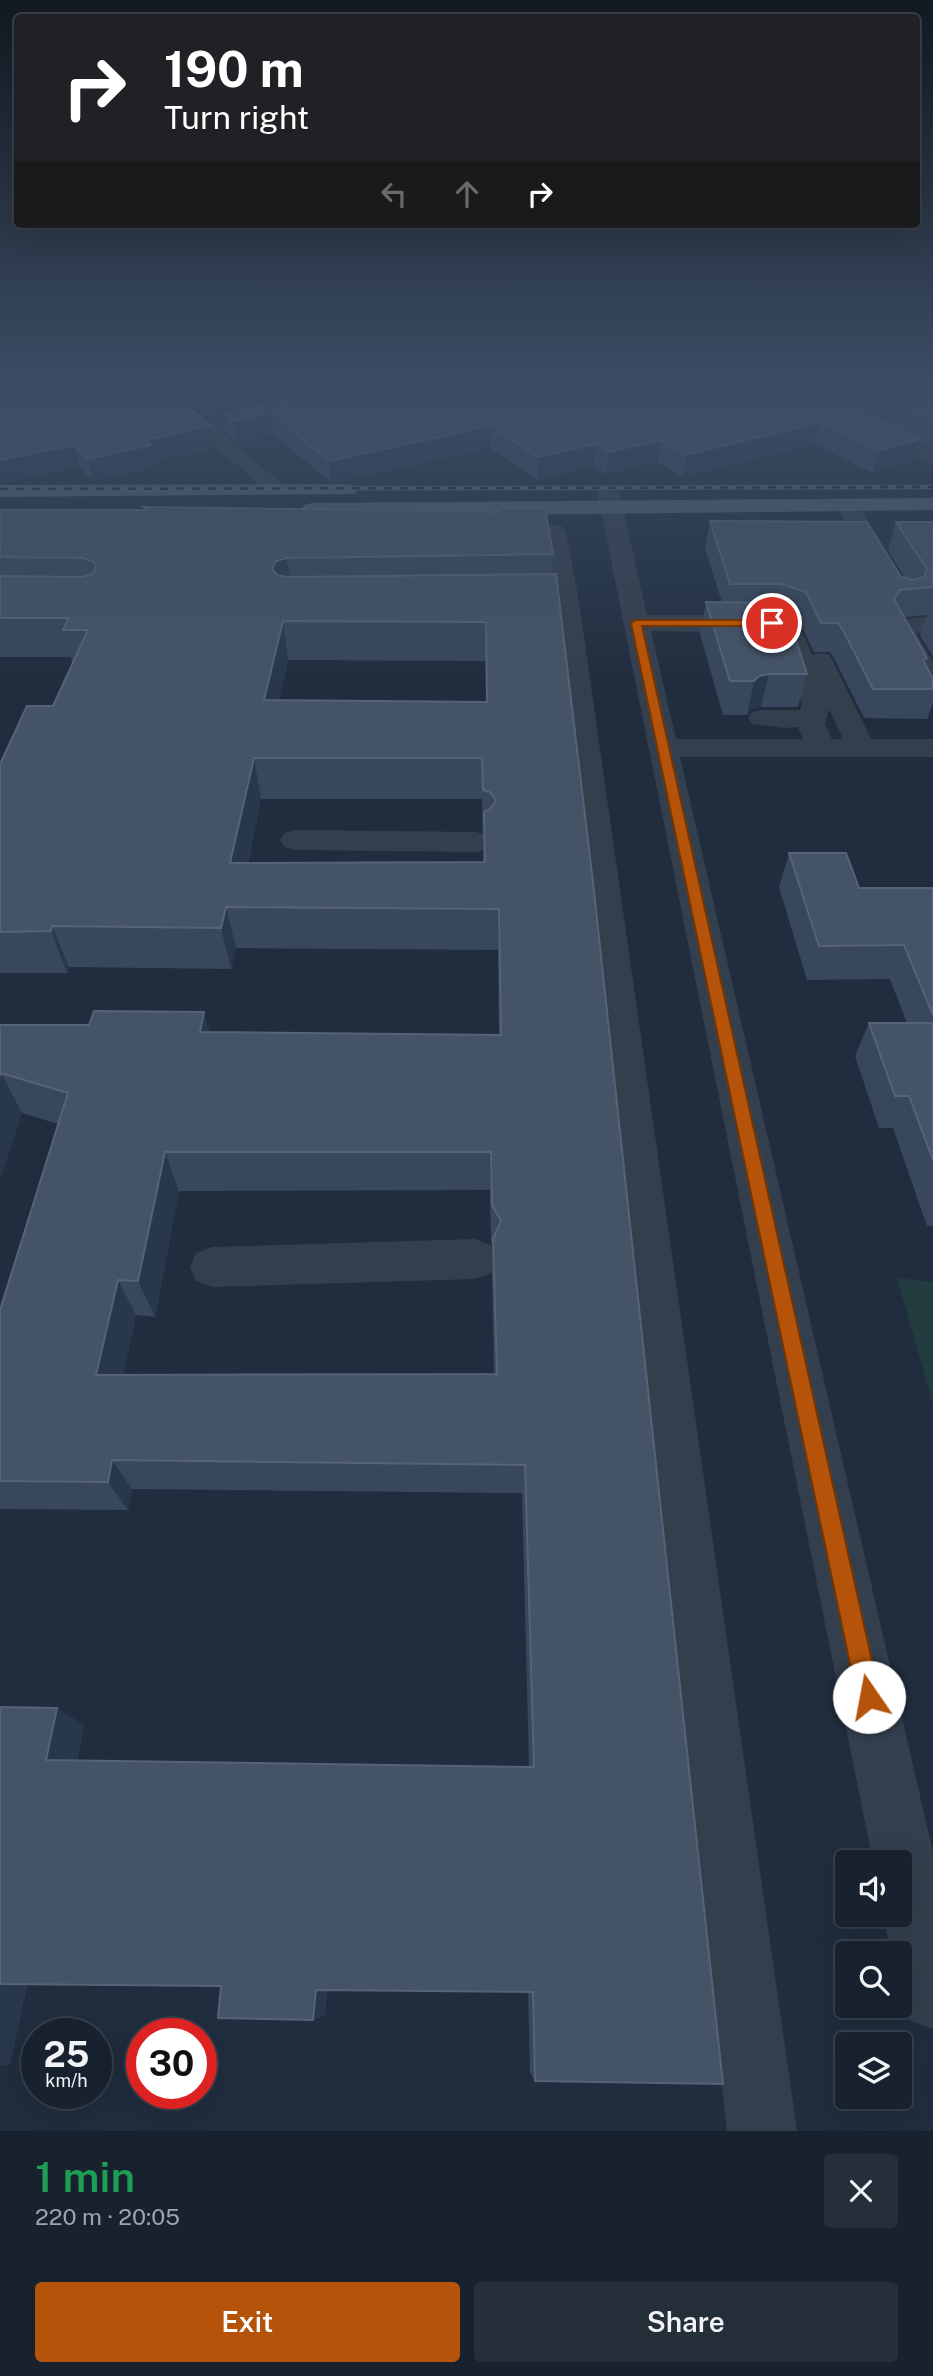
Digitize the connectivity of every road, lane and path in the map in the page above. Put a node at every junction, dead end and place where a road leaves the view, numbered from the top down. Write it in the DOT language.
graph roads {
  1 [pos="272,485"];
  2 [pos="276,489"];
  3 [pos="933,489"];
  4 [pos="0,491"];
  5 [pos="610,500"];
  6 [pos="933,504"];
  7 [pos="847,505"];
  8 [pos="0,511"];
  9 [pos="472,532"];
  10 [pos="896,588"];
  11 [pos="702,604"];
  12 [pos="634,614"];
  13 [pos="933,624"];
  14 [pos="890,632"];
  15 [pos="810,638"];
  16 [pos="933,687"];
  17 [pos="933,710"];
  18 [pos="762,718"];
  19 [pos="813,718"];
  20 [pos="821,747"];
  21 [pos="663,748"];
  22 [pos="861,748"];
  23 [pos="933,748"];
  24 [pos="296,840"];
  25 [pos="476,842"];
  26 [pos="475,1259"];
  27 [pos="212,1267"];
  28 [pos="933,1996"];
  29 [pos="762,2131"];
  1 -- 2 [label="street"];
  2 -- 4 [label="main road"];
  2 -- 5 [label="main road"];
  3 -- 5 [label="main road"];
  5 -- 7 [label="main road"];
  5 -- 8 [label="main road"];
  5 -- 12 [label="street"];
  6 -- 7 [label="main road"];
  7 -- 10 [label="street"];
  9 -- 29 [label="street"];
  11 -- 12 [label="street"];
  12 -- 19 [label="street"];
  12 -- 21 [label="street"];
  13 -- 16 [label="street"];
  14 -- 17 [label="street"];
  15 -- 22 [label="street"];
  18 -- 19 [label="street"];
  19 -- 20 [label="street"];
  20 -- 21 [label="street"];
  20 -- 22 [label="street"];
  21 -- 28 [label="street"];
  22 -- 23 [label="street"];
  24 -- 25 [label="street"];
  26 -- 27 [label="street"];
}
